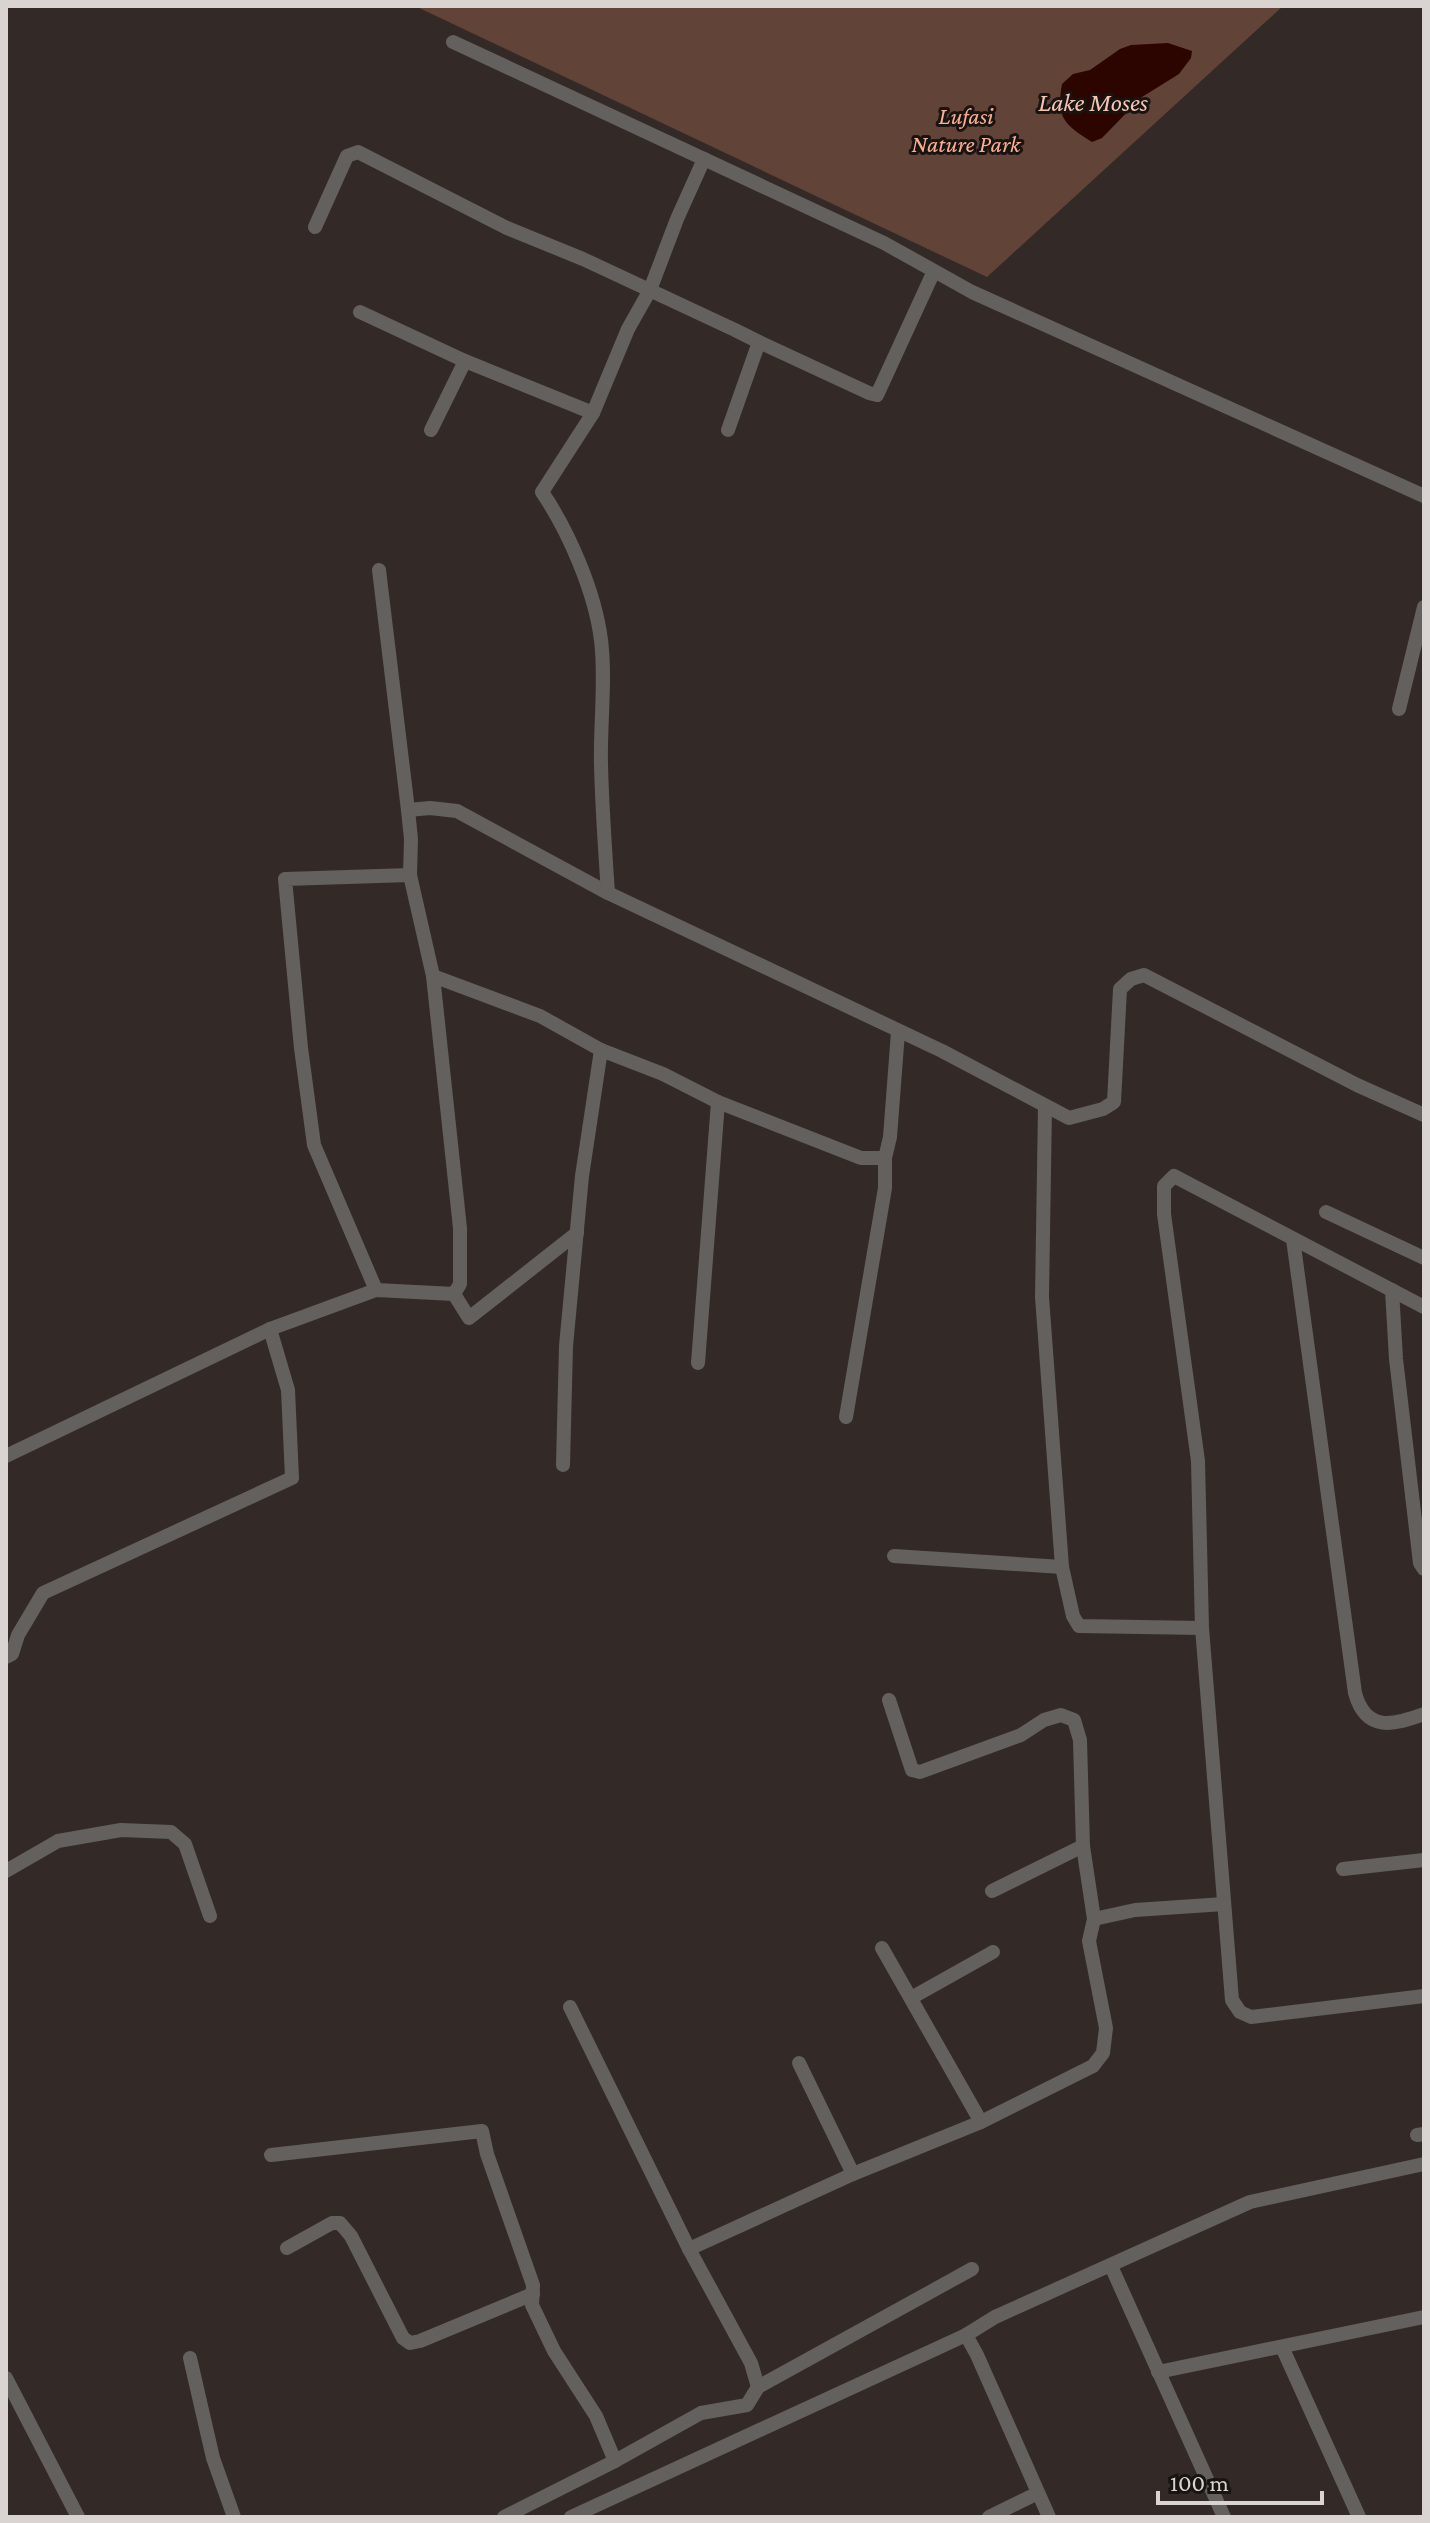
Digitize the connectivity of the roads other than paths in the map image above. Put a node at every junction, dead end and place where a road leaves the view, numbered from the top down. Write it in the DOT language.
graph roads {
  1 [pos="453,42"];
  2 [pos="704,159"];
  3 [pos="315,227"];
  4 [pos="934,271"];
  5 [pos="650,290"];
  6 [pos="360,312"];
  7 [pos="759,342"];
  8 [pos="465,361"];
  9 [pos="593,413"];
  10 [pos="431,430"];
  11 [pos="728,430"];
  12 [pos="1424,496"];
  13 [pos="379,570"];
  14 [pos="1424,607"];
  15 [pos="1399,709"];
  16 [pos="408,810"];
  17 [pos="410,875"];
  18 [pos="608,893"];
  19 [pos="433,976"];
  20 [pos="898,1032"];
  21 [pos="601,1050"];
  22 [pos="718,1102"];
  23 [pos="1045,1106"];
  24 [pos="1424,1115"];
  25 [pos="885,1158"];
  26 [pos="1326,1212"];
  27 [pos="577,1233"];
  28 [pos="1293,1239"];
  29 [pos="1424,1258"];
  30 [pos="376,1290"];
  31 [pos="1392,1290"];
  32 [pos="454,1294"];
  33 [pos="1424,1307"];
  34 [pos="270,1329"];
  35 [pos="698,1363"];
  36 [pos="846,1417"];
  37 [pos="6,1456"];
  38 [pos="563,1465"];
  39 [pos="894,1556"];
  40 [pos="1062,1567"];
  41 [pos="1424,1569"];
  42 [pos="1202,1628"];
  43 [pos="6,1657"];
  44 [pos="889,1700"];
  45 [pos="1424,1714"];
  46 [pos="1083,1846"];
  47 [pos="1424,1860"];
  48 [pos="1343,1869"];
  49 [pos="6,1871"];
  50 [pos="992,1891"];
  51 [pos="1224,1904"];
  52 [pos="210,1916"];
  53 [pos="1094,1919"];
  54 [pos="882,1948"];
  55 [pos="993,1952"];
  56 [pos="1424,1996"];
  57 [pos="911,1998"];
  58 [pos="570,2007"];
  59 [pos="799,2063"];
  60 [pos="981,2122"];
  61 [pos="271,2155"];
  62 [pos="1424,2164"];
  63 [pos="853,2174"];
  64 [pos="287,2248"];
  65 [pos="689,2249"];
  66 [pos="1111,2266"];
  67 [pos="972,2269"];
  68 [pos="533,2294"];
  69 [pos="1424,2317"];
  70 [pos="966,2335"];
  71 [pos="1282,2347"];
  72 [pos="190,2358"];
  73 [pos="1158,2372"];
  74 [pos="6,2378"];
  75 [pos="758,2387"];
  76 [pos="615,2461"];
  77 [pos="1038,2493"];
  78 [pos="78,2517"];
  79 [pos="234,2517"];
  80 [pos="504,2517"];
  81 [pos="571,2517"];
  82 [pos="989,2517"];
  83 [pos="1049,2517"];
  84 [pos="1224,2517"];
  85 [pos="1359,2517"];
  1 -- 2 [label="street"];
  2 -- 4 [label="street"];
  2 -- 5 [label="street"];
  3 -- 5 [label="street"];
  4 -- 7 [label="street"];
  4 -- 12 [label="street"];
  5 -- 7 [label="street"];
  5 -- 9 [label="street"];
  6 -- 8 [label="street"];
  7 -- 11 [label="street"];
  8 -- 9 [label="street"];
  8 -- 10 [label="street"];
  9 -- 18 [label="street"];
  13 -- 16 [label="street"];
  14 -- 15 [label="street"];
  16 -- 17 [label="street"];
  16 -- 18 [label="street"];
  17 -- 19 [label="street"];
  17 -- 30 [label="street"];
  18 -- 20 [label="street"];
  19 -- 21 [label="street"];
  19 -- 32 [label="street"];
  20 -- 23 [label="street"];
  20 -- 25 [label="street"];
  21 -- 22 [label="street"];
  21 -- 27 [label="street"];
  22 -- 25 [label="street"];
  22 -- 35 [label="street"];
  23 -- 24 [label="street"];
  23 -- 40 [label="street"];
  25 -- 36 [label="street"];
  26 -- 29 [label="street"];
  27 -- 32 [label="street"];
  27 -- 38 [label="street"];
  28 -- 31 [label="street"];
  28 -- 42 [label="street"];
  28 -- 45 [label="street"];
  30 -- 32 [label="street"];
  30 -- 34 [label="street"];
  31 -- 33 [label="street"];
  31 -- 41 [label="street"];
  34 -- 37 [label="street"];
  34 -- 43 [label="street"];
  39 -- 40 [label="street"];
  40 -- 42 [label="street"];
  42 -- 51 [label="street"];
  44 -- 46 [label="street"];
  46 -- 50 [label="street"];
  46 -- 53 [label="street"];
  47 -- 48 [label="street"];
  49 -- 52 [label="street"];
  51 -- 53 [label="street"];
  51 -- 56 [label="street"];
  53 -- 60 [label="street"];
  54 -- 57 [label="street"];
  55 -- 57 [label="street"];
  57 -- 60 [label="street"];
  58 -- 65 [label="street"];
  59 -- 63 [label="street"];
  60 -- 63 [label="street"];
  61 -- 68 [label="street"];
  62 -- 66 [label="street"];
  63 -- 65 [label="street"];
  64 -- 68 [label="street"];
  65 -- 75 [label="street"];
  66 -- 70 [label="street"];
  66 -- 73 [label="street"];
  67 -- 75 [label="street"];
  68 -- 76 [label="street"];
  69 -- 71 [label="street"];
  70 -- 77 [label="street"];
  70 -- 81 [label="street"];
  71 -- 73 [label="street"];
  71 -- 85 [label="street"];
  72 -- 79 [label="street"];
  73 -- 84 [label="street"];
  74 -- 78 [label="street"];
  75 -- 76 [label="street"];
  76 -- 80 [label="street"];
  77 -- 82 [label="street"];
  77 -- 83 [label="street"];
}
